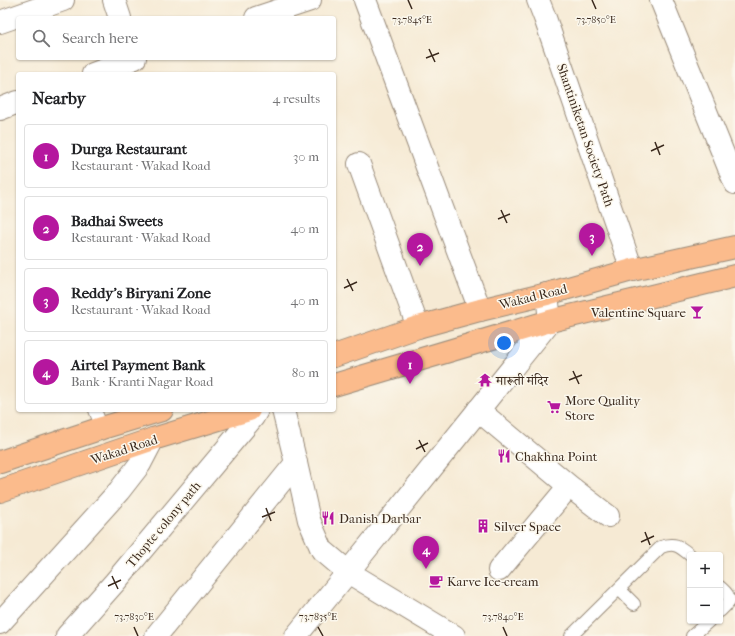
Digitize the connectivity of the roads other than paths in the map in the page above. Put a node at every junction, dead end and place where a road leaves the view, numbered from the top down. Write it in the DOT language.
graph roads {
  1 [pos="63,0"];
  2 [pos="114,0"];
  3 [pos="310,0"];
  4 [pos="365,0"];
  5 [pos="538,0"];
  6 [pos="661,0"];
  7 [pos="16,16"];
  8 [pos="17,16"];
  9 [pos="119,16"];
  10 [pos="262,16"];
  11 [pos="0,22"];
  12 [pos="128,60"];
  13 [pos="98,72"];
  14 [pos="16,103"];
  15 [pos="0,109"];
  16 [pos="359,164"];
  17 [pos="735,183"];
  18 [pos="735,247"];
  19 [pos="632,270"];
  20 [pos="735,276"];
  21 [pos="547,294"];
  22 [pos="480,310"];
  23 [pos="550,321"];
  24 [pos="418,327"];
  25 [pos="336,355"];
  26 [pos="336,384"];
  27 [pos="478,410"];
  28 [pos="148,412"];
  29 [pos="242,412"];
  30 [pos="256,412"];
  31 [pos="283,412"];
  32 [pos="98,419"];
  33 [pos="153,439"];
  34 [pos="0,462"];
  35 [pos="296,464"];
  36 [pos="569,486"];
  37 [pos="0,491"];
  38 [pos="608,516"];
  39 [pos="687,552"];
  40 [pos="499,570"];
  41 [pos="348,572"];
  42 [pos="619,589"];
  43 [pos="723,590"];
  44 [pos="634,604"];
  45 [pos="723,607"];
  46 [pos="0,623"];
  47 [pos="706,624"];
  48 [pos="449,635"];
  49 [pos="67,636"];
  50 [pos="156,636"];
  51 [pos="296,636"];
  52 [pos="571,636"];
  53 [pos="692,636"];
  1 -- 8 [label="street"];
  2 -- 9 [label="street"];
  3 -- 10 [label="street"];
  4 -- 22 [label="street"];
  5 -- 19 [label="street, Shantiniketan Society Path"];
  6 -- 17 [label="street"];
  7 -- 11 [label="street"];
  12 -- 13 [label="street"];
  14 -- 15 [label="street"];
  16 -- 24 [label="street"];
  18 -- 19 [label="main road, Wakad Road"];
  19 -- 21 [label="main road, Wakad Road"];
  20 -- 23 [label="main road"];
  21 -- 22 [label="main road, Wakad Road"];
  21 -- 23 [label="street"];
  22 -- 24 [label="main road, Wakad Road"];
  23 -- 26 [label="main road"];
  23 -- 27 [label="street"];
  24 -- 25 [label="main road, Wakad Road"];
  27 -- 36 [label="street"];
  27 -- 41 [label="street"];
  28 -- 32 [label="main road, Wakad Road"];
  29 -- 33 [label="main road, Wakad Road"];
  30 -- 49 [label="street, Thopte colony path"];
  31 -- 35 [label="street"];
  32 -- 34 [label="main road, Wakad Road"];
  33 -- 37 [label="main road, Wakad Road"];
  33 -- 46 [label="street"];
  35 -- 41 [label="street"];
  35 -- 50 [label="street"];
  36 -- 38 [label="street"];
  36 -- 40 [label="street"];
  39 -- 42 [label="lane"];
  41 -- 48 [label="street"];
  41 -- 51 [label="street"];
  42 -- 44 [label="lane"];
  42 -- 52 [label="lane"];
  43 -- 45 [label="lane"];
  47 -- 53 [label="lane"];
}
